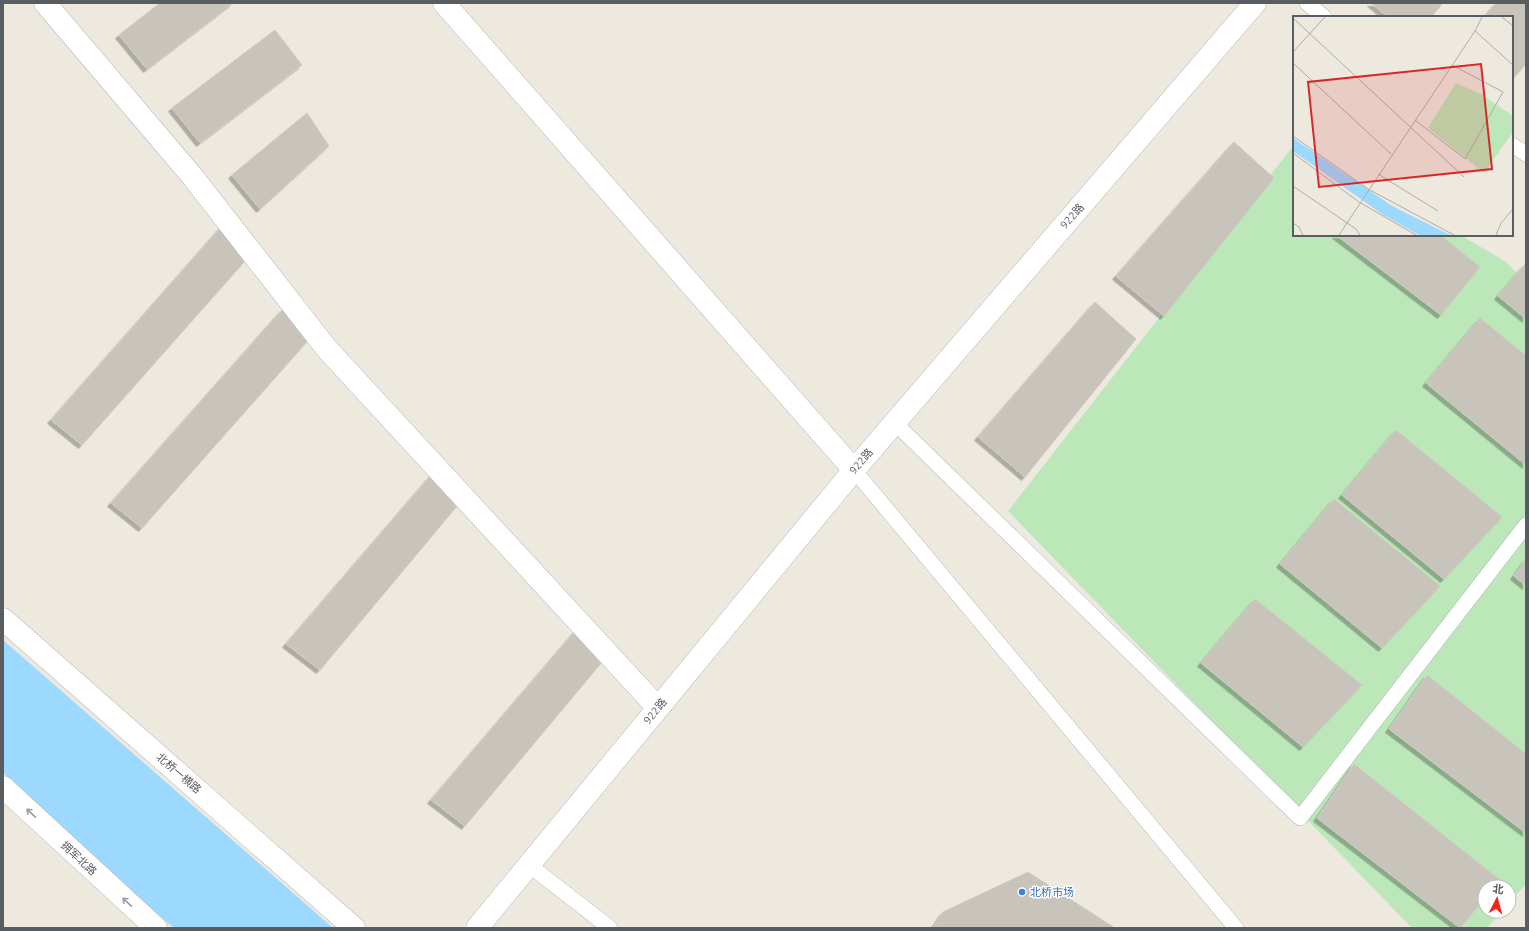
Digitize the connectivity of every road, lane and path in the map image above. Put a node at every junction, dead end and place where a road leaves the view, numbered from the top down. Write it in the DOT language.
graph roads {
  1 [pos="45,3"];
  2 [pos="444,3"];
  3 [pos="1255,3"];
  4 [pos="1307,3"];
  5 [pos="1323,16"];
  6 [pos="1513,146"];
  7 [pos="1526,154"];
  8 [pos="898,426"];
  9 [pos="854,470"];
  10 [pos="1526,525"];
  11 [pos="3,619"];
  12 [pos="658,708"];
  13 [pos="3,787"];
  14 [pos="529,865"];
  15 [pos="156,928"];
  16 [pos="354,928"];
  17 [pos="477,928"];
  18 [pos="610,928"];
  19 [pos="1236,928"];
  1 -- 12 [label="street"];
  2 -- 9 [label="street"];
  3 -- 9 [label="street, 922路"];
  4 -- 5 [label="lane"];
  6 -- 7 [label="lane"];
  8 -- 10 [label="lane"];
  9 -- 12 [label="street, 922路"];
  9 -- 19 [label="lane"];
  11 -- 16 [label="street, 北桥一横路"];
  12 -- 14 [label="street, 922路"];
  15 -- 13 [label="street, 拥军北路, one-way"];
  14 -- 17 [label="street, 922路"];
  14 -- 18 [label="lane"];
}
